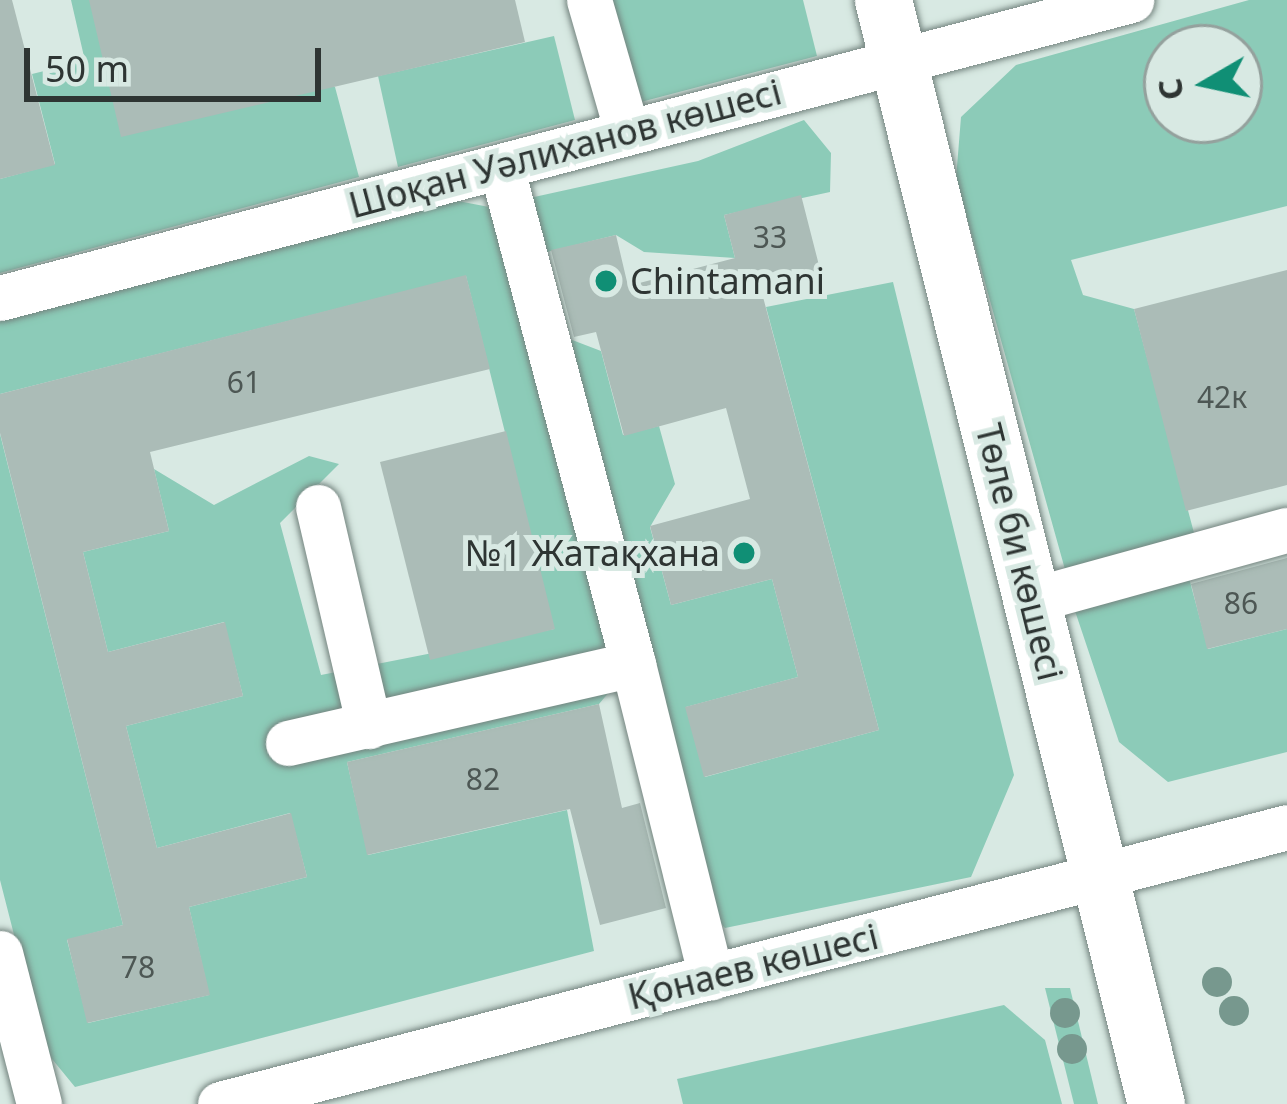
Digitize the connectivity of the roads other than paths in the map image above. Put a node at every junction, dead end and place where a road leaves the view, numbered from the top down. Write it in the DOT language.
graph roads {
  1 [pos="589,0"];
  2 [pos="883,0"];
  3 [pos="1131,0"];
  4 [pos="898,61"];
  5 [pos="627,131"];
  6 [pos="501,166"];
  7 [pos="0,298"];
  8 [pos="318,507"];
  9 [pos="1287,530"];
  10 [pos="1032,600"];
  11 [pos="633,664"];
  12 [pos="369,726"];
  13 [pos="288,743"];
  14 [pos="1287,827"];
  15 [pos="1100,875"];
  16 [pos="0,953"];
  17 [pos="711,977"];
  18 [pos="39,1104"];
  19 [pos="220,1104"];
  20 [pos="1156,1104"];
  1 -- 5 [label="street"];
  2 -- 4 [label="main road, Төле би көшесі"];
  3 -- 4 [label="street, Шоқан Уәлиханов көшесі"];
  4 -- 5 [label="street, Шоқан Уәлиханов көшесі"];
  4 -- 10 [label="main road, Төле би көшесі"];
  5 -- 6 [label="street, Шоқан Уәлиханов көшесі"];
  6 -- 7 [label="street, Шоқан Уәлиханов көшесі"];
  6 -- 11 [label="street"];
  8 -- 12 [label="street"];
  9 -- 10 [label="street"];
  10 -- 15 [label="main road, Төле би көшесі"];
  11 -- 12 [label="street"];
  11 -- 17 [label="street"];
  12 -- 13 [label="street"];
  14 -- 15 [label="street, Қонаев көшесі"];
  15 -- 17 [label="street, Қонаев көшесі"];
  15 -- 20 [label="main road, Төле би көшесі"];
  16 -- 18 [label="street"];
  17 -- 19 [label="street, Қонаев көшесі"];
}
